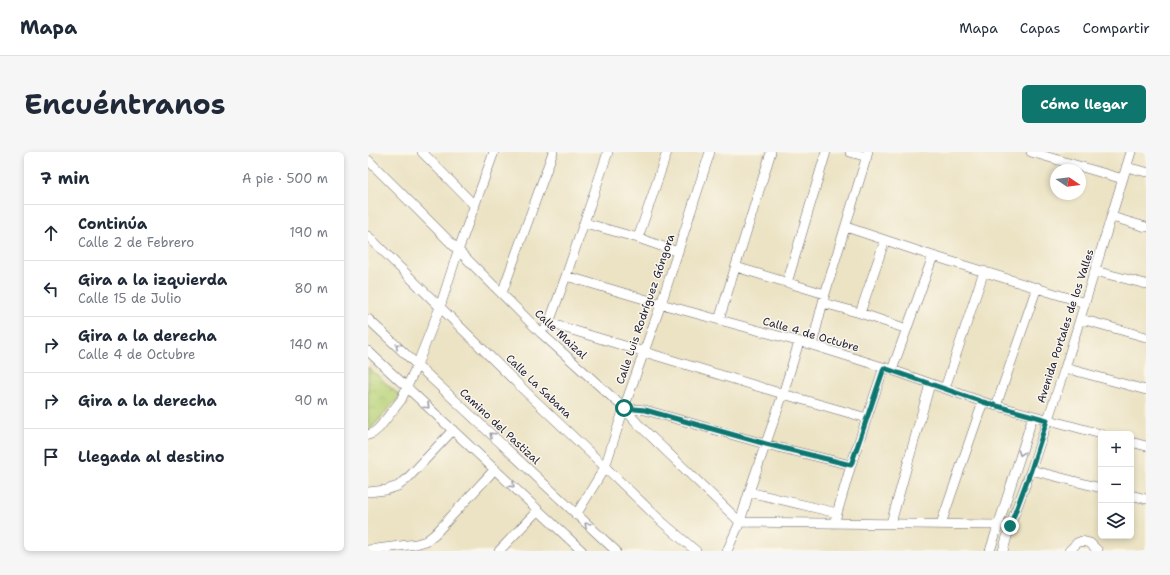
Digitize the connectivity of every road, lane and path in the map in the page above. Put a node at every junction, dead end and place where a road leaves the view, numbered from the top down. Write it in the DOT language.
graph roads {
  1 [pos="422,152"];
  2 [pos="494,152"];
  3 [pos="553,152"];
  4 [pos="608,152"];
  5 [pos="667,152"];
  6 [pos="710,152"];
  7 [pos="771,152"];
  8 [pos="826,152"];
  9 [pos="850,152"];
  10 [pos="1033,152"];
  11 [pos="1131,152"];
  12 [pos="867,154"];
  13 [pos="368,160"];
  14 [pos="1126,167"];
  15 [pos="1146,172"];
  16 [pos="1123,179"];
  17 [pos="475,206"];
  18 [pos="1112,218"];
  19 [pos="585,223"];
  20 [pos="846,227"];
  21 [pos="1146,227"];
  22 [pos="368,236"];
  23 [pos="638,238"];
  24 [pos="885,240"];
  25 [pos="458,251"];
  26 [pos="678,252"];
  27 [pos="933,256"];
  28 [pos="736,267"];
  29 [pos="984,271"];
  30 [pos="1095,271"];
  31 [pos="566,276"];
  32 [pos="787,283"];
  33 [pos="1146,284"];
  34 [pos="1037,287"];
  35 [pos="502,293"];
  36 [pos="824,298"];
  37 [pos="1084,303"];
  38 [pos="661,304"];
  39 [pos="440,307"];
  40 [pos="860,313"];
  41 [pos="368,319"];
  42 [pos="1081,319"];
  43 [pos="719,320"];
  44 [pos="549,323"];
  45 [pos="907,329"];
  46 [pos="541,333"];
  47 [pos="1146,337"];
  48 [pos="799,342"];
  49 [pos="812,345"];
  50 [pos="368,351"];
  51 [pos="644,352"];
  52 [pos="418,365"];
  53 [pos="1065,368"];
  54 [pos="888,369"];
  55 [pos="930,384"];
  56 [pos="407,387"];
  57 [pos="945,388"];
  58 [pos="1146,390"];
  59 [pos="783,394"];
  60 [pos="983,402"];
  61 [pos="996,406"];
  62 [pos="624,408"];
  63 [pos="1033,416"];
  64 [pos="867,418"];
  65 [pos="1047,420"];
  66 [pos="453,430"];
  67 [pos="1098,433"];
  68 [pos="368,435"];
  69 [pos="1134,443"];
  70 [pos="766,444"];
  71 [pos="1146,446"];
  72 [pos="851,465"];
  73 [pos="605,467"];
  74 [pos="495,469"];
  75 [pos="1031,470"];
  76 [pos="1098,487"];
  77 [pos="368,492"];
  78 [pos="749,492"];
  79 [pos="1134,496"];
  80 [pos="1146,499"];
  81 [pos="538,510"];
  82 [pos="837,513"];
  83 [pos="576,515"];
  84 [pos="740,522"];
  85 [pos="891,523"];
  86 [pos="834,524"];
  87 [pos="941,524"];
  88 [pos="998,525"];
  89 [pos="368,550"];
  90 [pos="580,550"];
  91 [pos="499,551"];
  92 [pos="616,551"];
  93 [pos="696,551"];
  94 [pos="727,551"];
  95 [pos="990,551"];
  96 [pos="1003,551"];
  97 [pos="1068,551"];
  98 [pos="1098,551"];
  1 -- 17 [label="street"];
  2 -- 17 [label="street"];
  3 -- 35 [label="street"];
  4 -- 19 [label="street"];
  5 -- 23 [label="street"];
  6 -- 26 [label="street, Calle Luis Rodríguez Góngora"];
  7 -- 28 [label="street"];
  8 -- 32 [label="street"];
  9 -- 12 [label="street"];
  10 -- 16 [label="street"];
  11 -- 14 [label="street, Avenida Portales de los Valles"];
  12 -- 20 [label="street"];
  13 -- 25 [label="street, Calle Maizal"];
  14 -- 15 [label="street"];
  14 -- 16 [label="street, Avenida Portales de los Valles"];
  16 -- 18 [label="street, Avenida Portales de los Valles"];
  17 -- 25 [label="street"];
  18 -- 21 [label="street"];
  18 -- 30 [label="street, Avenida Portales de los Valles"];
  19 -- 23 [label="street"];
  19 -- 31 [label="street"];
  20 -- 24 [label="street"];
  20 -- 36 [label="street"];
  22 -- 39 [label="street, Calle La Sabana"];
  23 -- 26 [label="street"];
  24 -- 27 [label="street"];
  24 -- 40 [label="street"];
  25 -- 35 [label="street, Calle Maizal"];
  25 -- 39 [label="street"];
  26 -- 38 [label="street, Calle Luis Rodríguez Góngora"];
  27 -- 29 [label="street"];
  27 -- 45 [label="street"];
  28 -- 32 [label="street"];
  28 -- 43 [label="street"];
  29 -- 34 [label="street"];
  29 -- 57 [label="street"];
  30 -- 33 [label="street"];
  30 -- 37 [label="street, Avenida Portales de los Valles"];
  31 -- 38 [label="street, Calle 4 de Octubre"];
  31 -- 44 [label="street"];
  32 -- 36 [label="street"];
  34 -- 37 [label="street"];
  34 -- 61 [label="street"];
  35 -- 46 [label="street, Calle Maizal"];
  36 -- 40 [label="street"];
  36 -- 49 [label="street"];
  37 -- 42 [label="street, Avenida Portales de los Valles"];
  38 -- 43 [label="street, Calle 4 de Octubre"];
  38 -- 51 [label="street, Calle Luis Rodríguez Góngora"];
  39 -- 52 [label="street"];
  39 -- 73 [label="street, Calle La Sabana"];
  40 -- 45 [label="street"];
  52 -- 41 [label="street, Camino del Pastizal, one-way"];
  42 -- 47 [label="street"];
  42 -- 53 [label="street, Avenida Portales de los Valles"];
  43 -- 48 [label="street, Calle 4 de Octubre"];
  44 -- 46 [label="street"];
  44 -- 51 [label="street"];
  45 -- 54 [label="street"];
  46 -- 62 [label="street, Calle Maizal"];
  48 -- 49 [label="street, Calle 4 de Octubre"];
  48 -- 59 [label="street"];
  49 -- 54 [label="street, Calle 4 de Octubre"];
  50 -- 56 [label="street"];
  51 -- 59 [label="street"];
  51 -- 62 [label="street, Calle Luis Rodríguez Góngora"];
  52 -- 56 [label="street"];
  83 -- 52 [label="street, Camino del Pastizal, one-way"];
  53 -- 58 [label="street"];
  53 -- 65 [label="street, Avenida Portales de los Valles"];
  54 -- 55 [label="street, Calle 4 de Octubre"];
  54 -- 64 [label="street"];
  55 -- 57 [label="street, Calle 4 de Octubre"];
  55 -- 85 [label="street"];
  56 -- 66 [label="street, one-way"];
  56 -- 68 [label="street"];
  57 -- 60 [label="street, Calle 4 de Octubre"];
  59 -- 64 [label="street"];
  59 -- 70 [label="street"];
  60 -- 61 [label="street, Calle 4 de Octubre"];
  60 -- 87 [label="street"];
  61 -- 63 [label="street, Calle 4 de Octubre"];
  62 -- 70 [label="street"];
  62 -- 73 [label="street, Calle Luis Rodríguez Góngora"];
  62 -- 84 [label="street, Calle Maizal"];
  63 -- 65 [label="street, Calle 4 de Octubre"];
  63 -- 88 [label="street, Avenida Portales de los Valles, one-way"];
  64 -- 72 [label="street"];
  65 -- 67 [label="street, Calle 4 de Octubre"];
  65 -- 75 [label="street, Avenida Portales de los Valles"];
  66 -- 74 [label="street"];
  66 -- 77 [label="street"];
  69 -- 71 [label="street"];
  70 -- 72 [label="street"];
  70 -- 78 [label="street"];
  72 -- 82 [label="street"];
  73 -- 83 [label="street, Calle Luis Rodríguez Góngora"];
  73 -- 93 [label="street, Calle La Sabana"];
  74 -- 81 [label="street, one-way"];
  74 -- 89 [label="street"];
  75 -- 76 [label="street"];
  75 -- 96 [label="street, Avenida Portales de los Valles"];
  78 -- 82 [label="street"];
  78 -- 84 [label="street"];
  79 -- 80 [label="street"];
  81 -- 90 [label="street"];
  81 -- 91 [label="street"];
  82 -- 86 [label="street"];
  92 -- 83 [label="street, Camino del Pastizal, one-way"];
  84 -- 86 [label="street"];
  84 -- 94 [label="street"];
  85 -- 86 [label="street"];
  85 -- 87 [label="street"];
  87 -- 88 [label="street"];
  88 -- 95 [label="street, Avenida Portales de los Valles"];
  97 -- 98 [label="street"];
}
